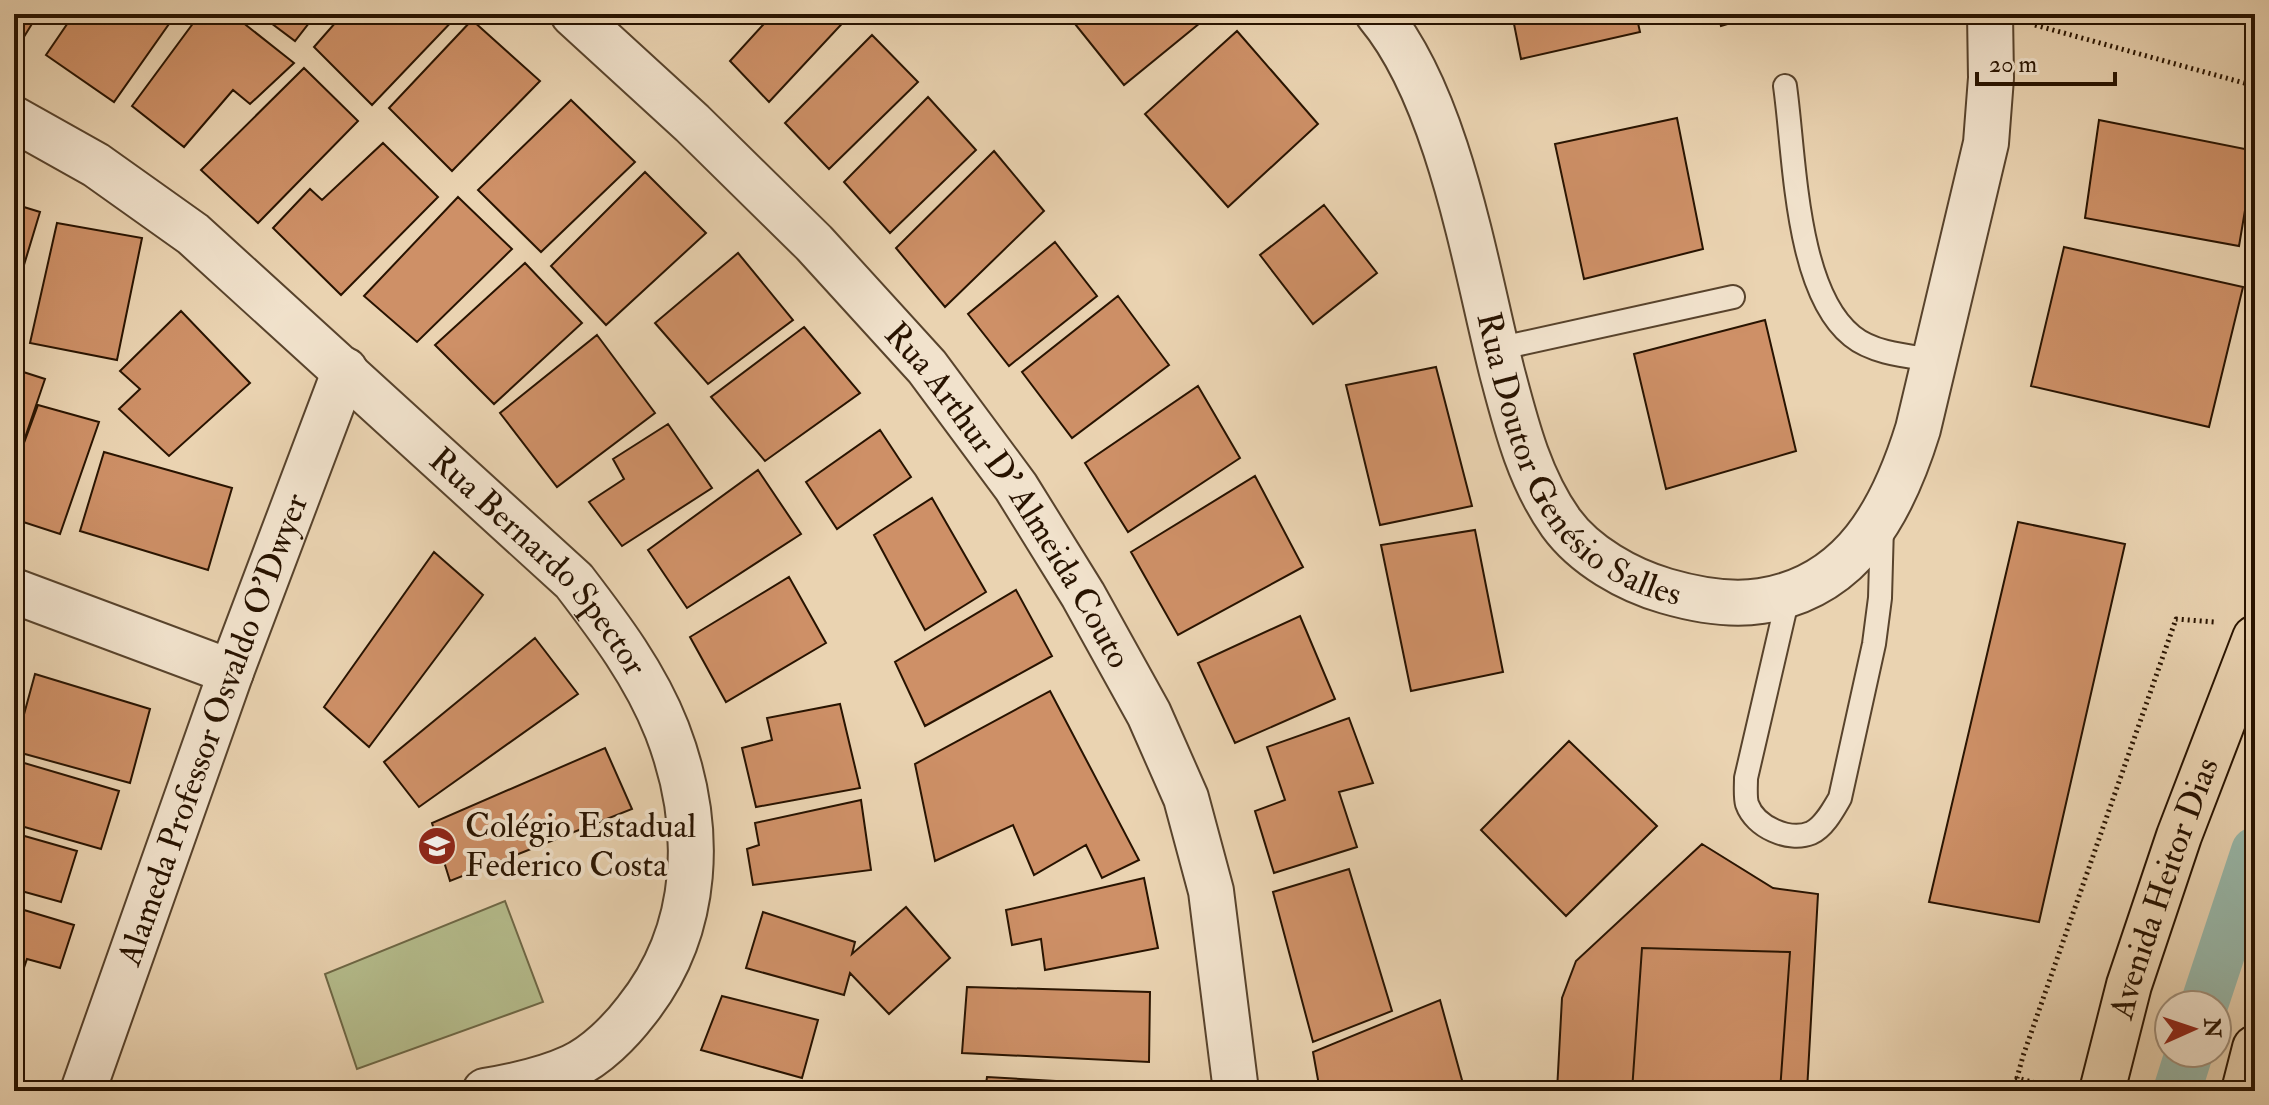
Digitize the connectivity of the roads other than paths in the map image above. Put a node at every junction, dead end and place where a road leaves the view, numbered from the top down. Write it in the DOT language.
graph roads {
  1 [pos="573,14"];
  2 [pos="1378,14"];
  3 [pos="2008,18"];
  4 [pos="1785,86"];
  5 [pos="14,119"];
  6 [pos="1733,297"];
  7 [pos="1497,349"];
  8 [pos="1935,360"];
  9 [pos="345,370"];
  10 [pos="1882,519"];
  11 [pos="14,591"];
  12 [pos="1788,597"];
  13 [pos="2246,636"];
  14 [pos="231,672"];
  15 [pos="2255,1048"];
  16 [pos="83,1091"];
  17 [pos="485,1091"];
  18 [pos="1236,1091"];
  19 [pos="2102,1091"];
  20 [pos="2244,1091"];
  1 -- 18 [label="street, Rua Arthur D' Almeida Couto"];
  2 -- 7 [label="street, Rua Doutor Genésio Salles"];
  3 -- 8 [label="street, Rua Doutor Genésio Salles"];
  4 -- 8 [label="lane"];
  5 -- 9 [label="street, Rua Bernardo Spector"];
  6 -- 7 [label="lane"];
  7 -- 12 [label="street, Rua Doutor Genésio Salles"];
  8 -- 10 [label="street, Rua Doutor Genésio Salles"];
  9 -- 14 [label="street, Alameda Professor Osvaldo O'Dwyer"];
  9 -- 17 [label="street, Rua Bernardo Spector"];
  10 -- 12 [label="street, Rua Doutor Genésio Salles"];
  10 -- 12 [label="lane"];
  11 -- 14 [label="street"];
  13 -- 19 [label="main road, Avenida Heitor Dias"];
  14 -- 16 [label="street, Alameda Professor Osvaldo O'Dwyer"];
  15 -- 20 [label="main road"];
}
